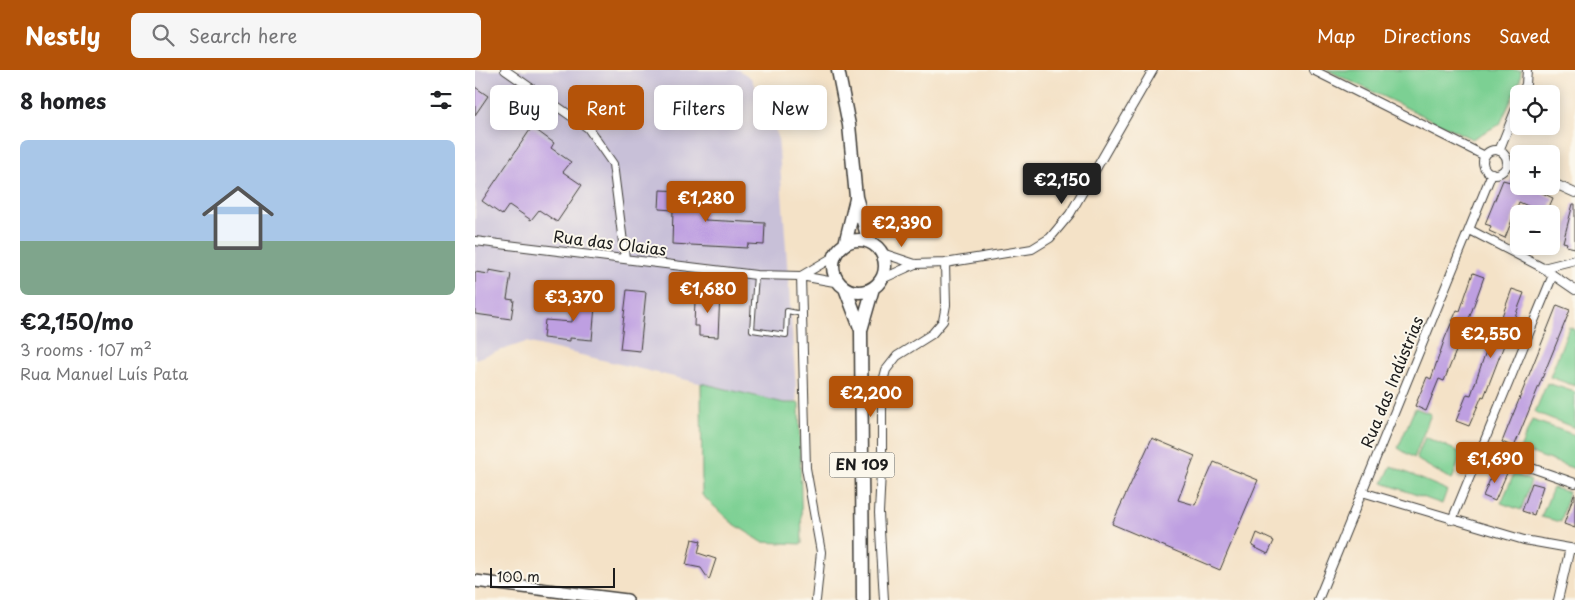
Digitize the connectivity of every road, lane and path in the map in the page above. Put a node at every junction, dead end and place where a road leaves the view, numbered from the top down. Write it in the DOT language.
graph roads {
  1 [pos="505,70"];
  2 [pos="837,70"];
  3 [pos="1153,70"];
  4 [pos="1313,70"];
  5 [pos="1527,70"];
  6 [pos="1526,85"];
  7 [pos="1510,124"];
  8 [pos="1499,151"];
  9 [pos="1485,156"];
  10 [pos="1507,164"];
  11 [pos="1492,173"];
  12 [pos="1560,186"];
  13 [pos="1575,193"];
  14 [pos="856,197"];
  15 [pos="1470,230"];
  16 [pos="475,240"];
  17 [pos="869,242"];
  18 [pos="845,244"];
  19 [pos="882,253"];
  20 [pos="835,256"];
  21 [pos="625,258"];
  22 [pos="1575,260"];
  23 [pos="945,263"];
  24 [pos="915,264"];
  25 [pos="1543,268"];
  26 [pos="756,275"];
  27 [pos="1553,275"];
  28 [pos="801,276"];
  29 [pos="877,284"];
  30 [pos="842,285"];
  31 [pos="1575,290"];
  32 [pos="802,314"];
  33 [pos="861,330"];
  34 [pos="1481,448"];
  35 [pos="1575,483"];
  36 [pos="1362,492"];
  37 [pos="1452,520"];
  38 [pos="1573,549"];
  39 [pos="475,581"];
  40 [pos="627,600"];
  41 [pos="816,600"];
  42 [pos="863,600"];
  43 [pos="884,600"];
  44 [pos="1317,600"];
  45 [pos="1558,600"];
  1 -- 21 [label="street"];
  2 -- 14 [label="main road"];
  3 -- 23 [label="street"];
  4 -- 9 [label="street"];
  5 -- 6 [label="street"];
  7 -- 8 [label="street"];
  8 -- 9 [label="street"];
  8 -- 10 [label="street"];
  9 -- 11 [label="street"];
  10 -- 11 [label="street"];
  11 -- 15 [label="street, Rua das Indústrias"];
  12 -- 13 [label="street"];
  14 -- 17 [label="main road"];
  14 -- 18 [label="main road"];
  15 -- 25 [label="street"];
  15 -- 36 [label="street, Rua das Indústrias"];
  16 -- 21 [label="street, Rua das Olaias"];
  17 -- 18 [label="main road"];
  17 -- 19 [label="main road"];
  18 -- 20 [label="main road"];
  19 -- 24 [label="street"];
  19 -- 29 [label="main road"];
  20 -- 28 [label="street"];
  20 -- 30 [label="main road"];
  21 -- 26 [label="street, Rua das Olaias"];
  22 -- 25 [label="street"];
  23 -- 24 [label="street"];
  23 -- 43 [label="street"];
  24 -- 29 [label="street"];
  25 -- 27 [label="street"];
  26 -- 28 [label="street, Rua das Olaias"];
  26 -- 32 [label="lane"];
  27 -- 31 [label="street"];
  27 -- 34 [label="street"];
  28 -- 30 [label="street, Rua das Olaias"];
  28 -- 32 [label="street"];
  29 -- 30 [label="main road"];
  29 -- 33 [label="main road"];
  30 -- 33 [label="main road"];
  32 -- 41 [label="street"];
  33 -- 42 [label="main road, EN 109"];
  34 -- 35 [label="street"];
  34 -- 37 [label="street"];
  36 -- 37 [label="street"];
  36 -- 44 [label="street, Rua das Indústrias"];
  37 -- 38 [label="street"];
  38 -- 45 [label="street"];
  39 -- 40 [label="main road"];
}
